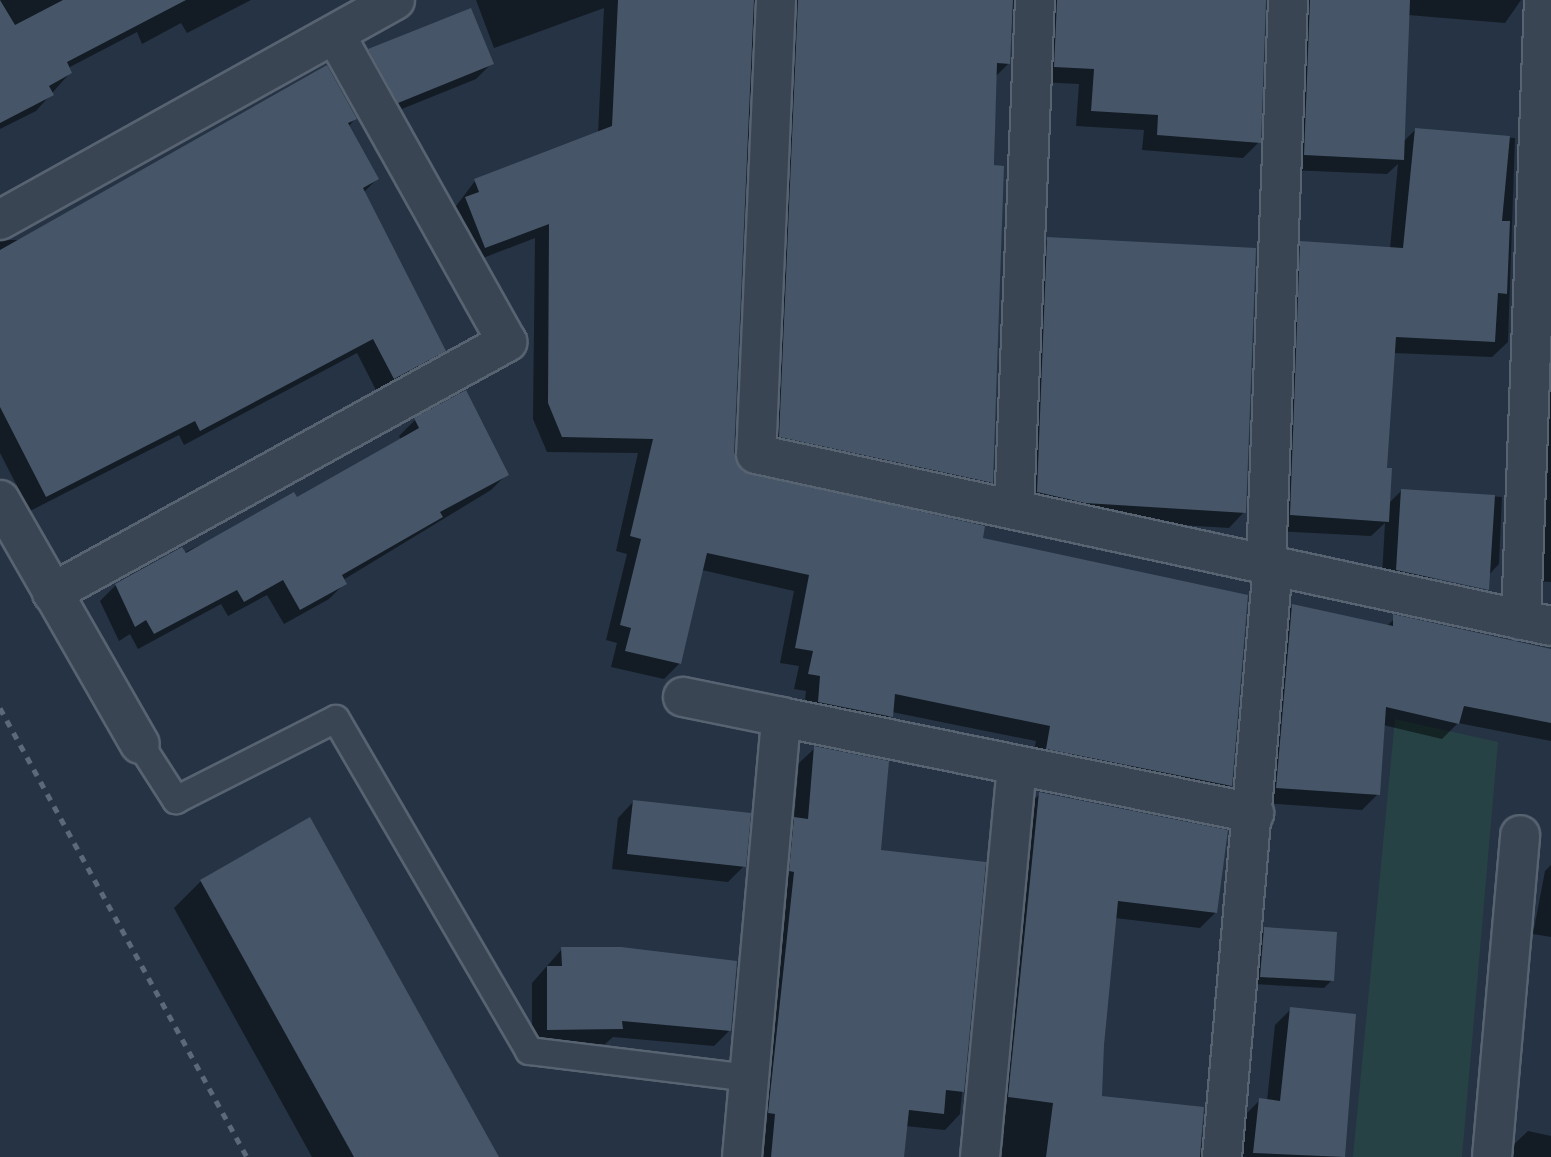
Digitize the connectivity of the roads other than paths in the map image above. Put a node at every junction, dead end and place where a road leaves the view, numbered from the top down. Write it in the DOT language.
graph roads {
  1 [pos="395,0"];
  2 [pos="776,0"];
  3 [pos="1035,0"];
  4 [pos="1288,0"];
  5 [pos="1544,0"];
  6 [pos="336,36"];
  7 [pos="0,220"];
  8 [pos="0,500"];
  9 [pos="1014,509"];
  10 [pos="1270,564"];
  11 [pos="52,593"];
  12 [pos="1536,623"];
  13 [pos="683,697"];
  14 [pos="781,717"];
  15 [pos="140,744"];
  16 [pos="1017,766"];
  17 [pos="1254,813"];
  18 [pos="1520,835"];
  19 [pos="749,1078"];
  20 [pos="742,1157"];
  21 [pos="980,1157"];
  22 [pos="1222,1157"];
  23 [pos="1492,1157"];
  1 -- 6 [label="street"];
  2 -- 9 [label="street"];
  3 -- 9 [label="street"];
  4 -- 10 [label="street"];
  5 -- 12 [label="street"];
  6 -- 7 [label="street"];
  6 -- 11 [label="street"];
  8 -- 11 [label="street"];
  9 -- 10 [label="street"];
  10 -- 12 [label="street"];
  10 -- 17 [label="street"];
  11 -- 15 [label="street"];
  13 -- 14 [label="street"];
  14 -- 16 [label="street"];
  14 -- 19 [label="street"];
  15 -- 19 [label="lane"];
  16 -- 17 [label="street"];
  16 -- 21 [label="street"];
  17 -- 22 [label="street"];
  18 -- 23 [label="street"];
  19 -- 20 [label="street"];
}
